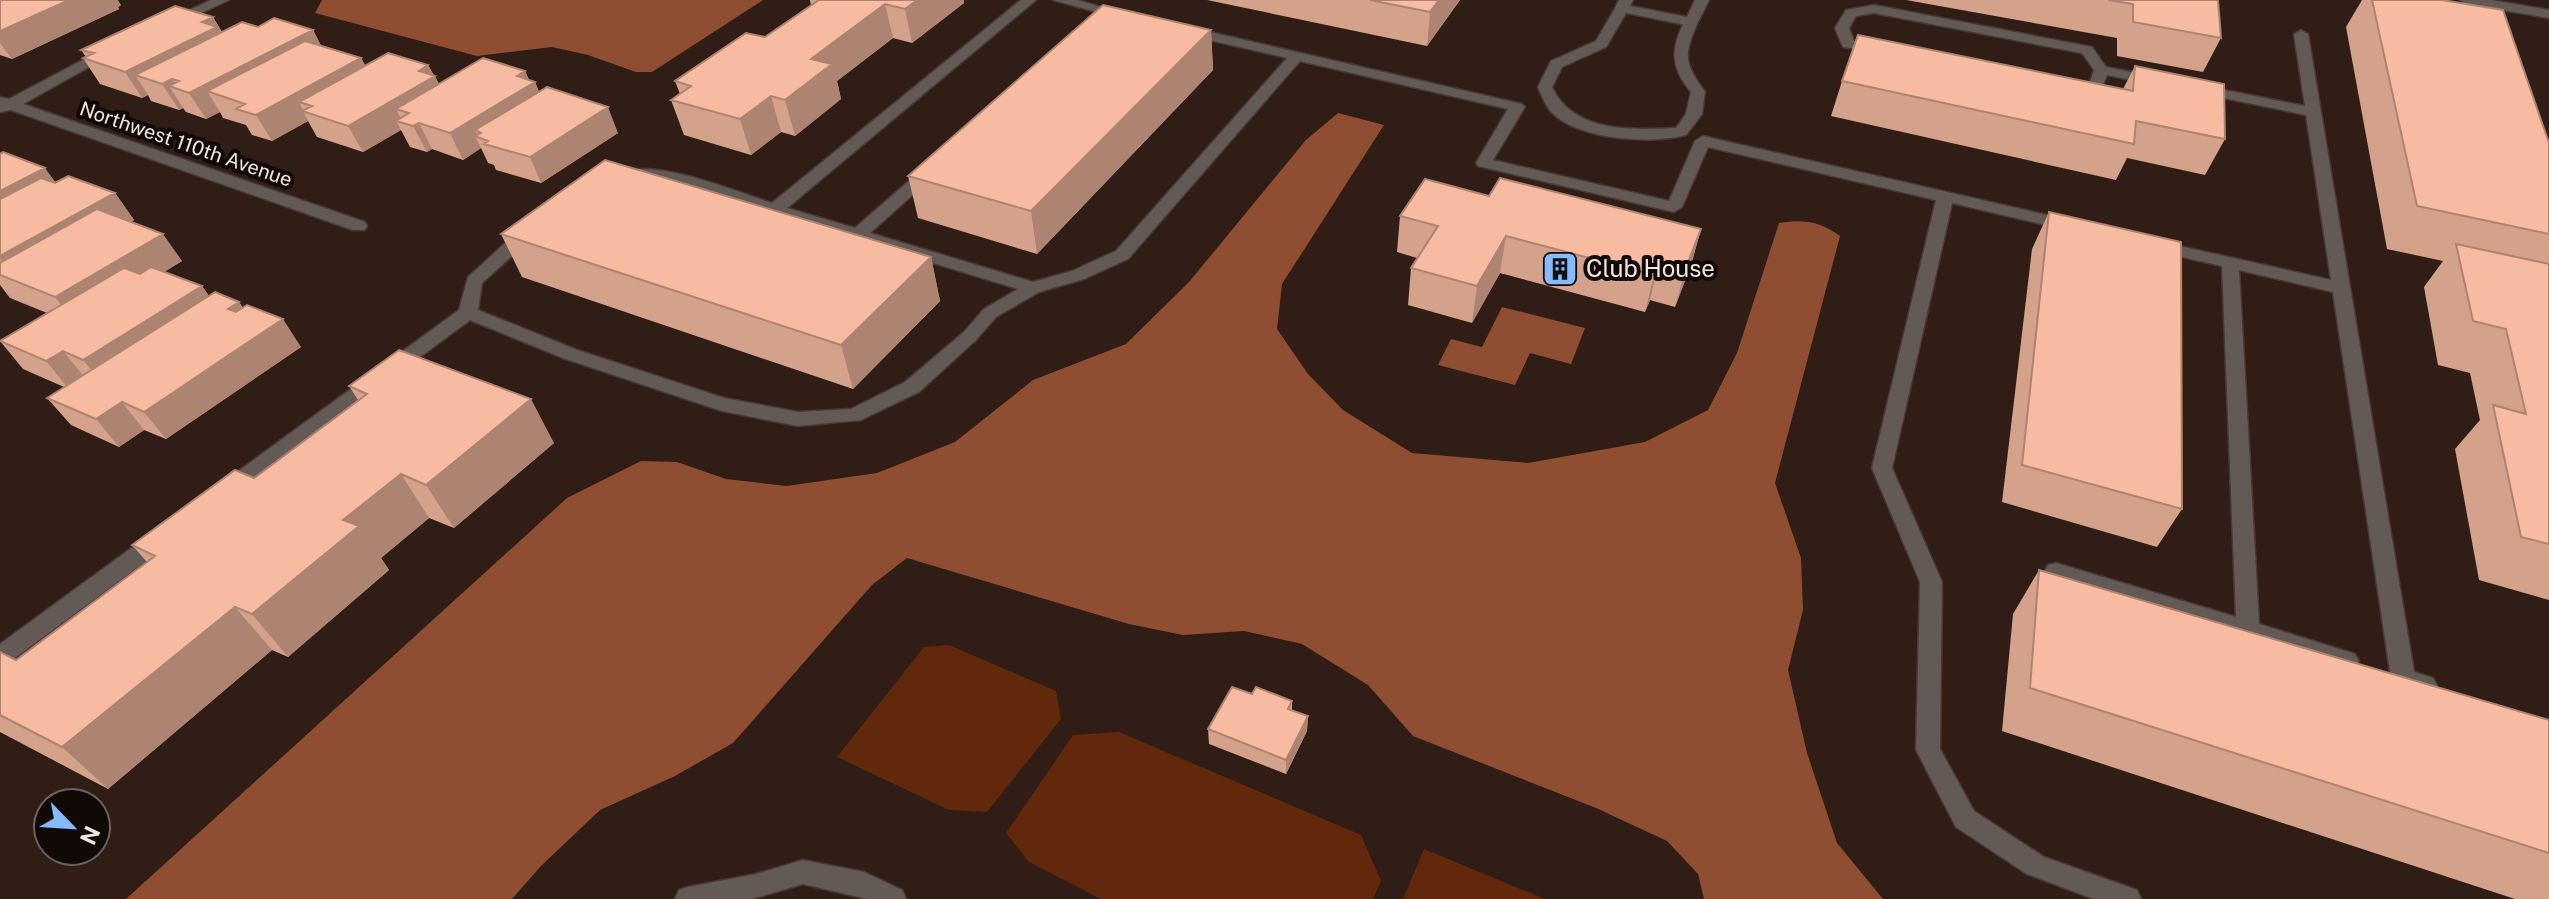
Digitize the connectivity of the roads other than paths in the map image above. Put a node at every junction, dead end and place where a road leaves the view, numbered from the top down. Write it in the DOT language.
graph roads {
  1 [pos="222,0"];
  2 [pos="1029,0"];
  3 [pos="1060,0"];
  4 [pos="1702,0"];
  5 [pos="2467,0"];
  6 [pos="1624,4"];
  7 [pos="2549,14"];
  8 [pos="1142,20"];
  9 [pos="1691,22"];
  10 [pos="159,27"];
  11 [pos="1173,27"];
  12 [pos="2301,34"];
  13 [pos="122,44"];
  14 [pos="1895,53"];
  15 [pos="1296,57"];
  16 [pos="2101,70"];
  17 [pos="2052,84"];
  18 [pos="4,105"];
  19 [pos="1535,106"];
  20 [pos="2313,112"];
  21 [pos="1681,132"];
  22 [pos="1703,141"];
  23 [pos="938,164"];
  24 [pos="612,181"];
  25 [pos="1945,197"];
  26 [pos="775,209"];
  27 [pos="545,218"];
  28 [pos="359,226"];
  29 [pos="2095,231"];
  30 [pos="857,235"];
  31 [pos="2140,242"];
  32 [pos="2230,262"];
  33 [pos="1033,288"];
  34 [pos="2340,288"];
  35 [pos="468,313"];
  36 [pos="213,500"];
  37 [pos="176,528"];
  38 [pos="2056,571"];
  39 [pos="2248,630"];
  40 [pos="0,656"];
  41 [pos="2403,678"];
  42 [pos="2446,692"];
  43 [pos="688,899"];
  44 [pos="893,899"];
  45 [pos="2128,899"];
  1 -- 10 [label="street"];
  2 -- 26 [label="street"];
  3 -- 8 [label="street"];
  4 -- 9 [label="street"];
  5 -- 7 [label="street"];
  6 -- 9 [label="street"];
  6 -- 19 [label="street"];
  9 -- 21 [label="street"];
  11 -- 15 [label="street"];
  12 -- 20 [label="street"];
  13 -- 18 [label="street"];
  14 -- 16 [label="street"];
  15 -- 19 [label="street"];
  15 -- 33 [label="street"];
  16 -- 17 [label="street"];
  16 -- 20 [label="street"];
  18 -- 28 [label="street, Northwest 110th Avenue"];
  19 -- 21 [label="street"];
  19 -- 22 [label="street"];
  20 -- 34 [label="street"];
  21 -- 22 [label="street"];
  22 -- 25 [label="street"];
  23 -- 30 [label="street"];
  24 -- 26 [label="street"];
  25 -- 29 [label="street"];
  25 -- 45 [label="street"];
  26 -- 30 [label="street"];
  27 -- 35 [label="street"];
  30 -- 33 [label="street"];
  31 -- 32 [label="street"];
  32 -- 34 [label="street"];
  32 -- 39 [label="street"];
  33 -- 35 [label="street"];
  34 -- 41 [label="street"];
  35 -- 36 [label="street"];
  37 -- 40 [label="street"];
  38 -- 39 [label="street"];
  39 -- 41 [label="street"];
  41 -- 42 [label="street"];
  43 -- 44 [label="street"];
}
